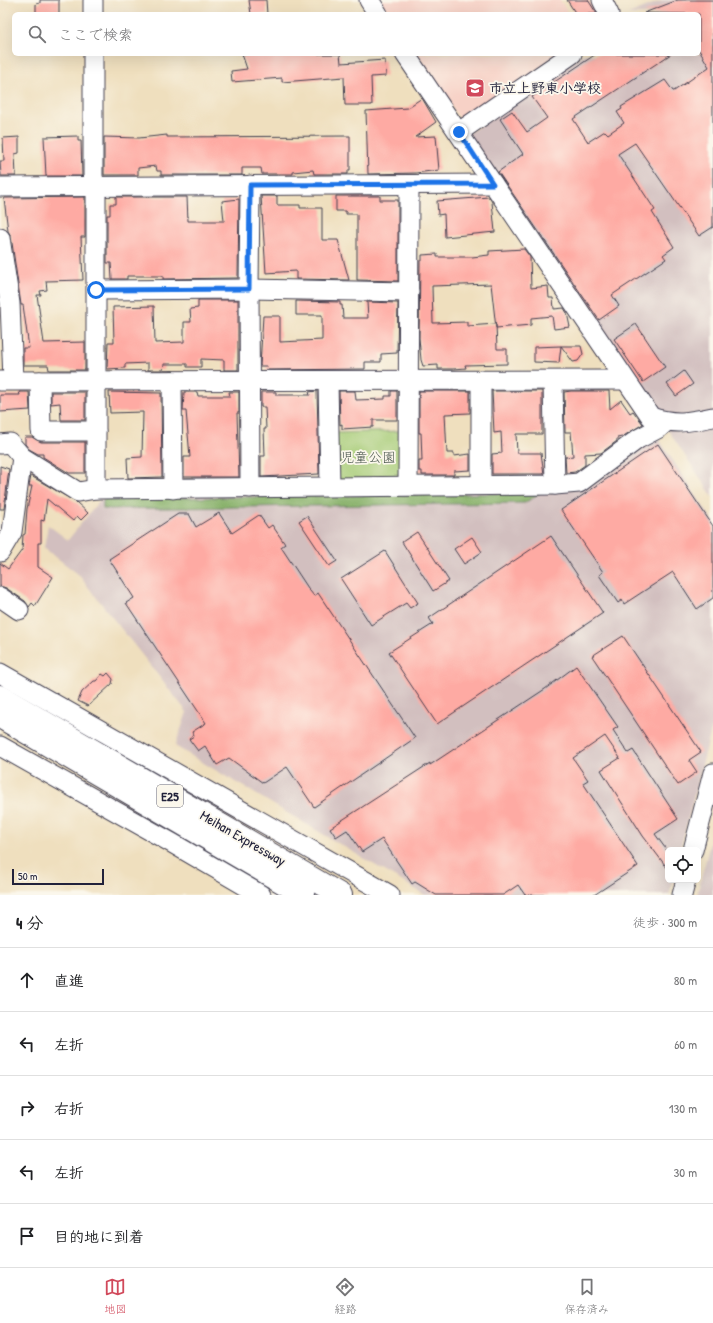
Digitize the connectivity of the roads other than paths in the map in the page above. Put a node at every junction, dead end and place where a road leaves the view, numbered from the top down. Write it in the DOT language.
graph roads {
  1 [pos="93,0"];
  2 [pos="368,0"];
  3 [pos="602,0"];
  4 [pos="93,12"];
  5 [pos="377,12"];
  6 [pos="607,12"];
  7 [pos="93,56"];
  8 [pos="406,56"];
  9 [pos="569,56"];
  10 [pos="459,132"];
  11 [pos="493,184"];
  12 [pos="250,185"];
  13 [pos="409,185"];
  14 [pos="94,186"];
  15 [pos="0,187"];
  16 [pos="0,238"];
  17 [pos="249,289"];
  18 [pos="96,290"];
  19 [pos="409,292"];
  20 [pos="5,303"];
  21 [pos="409,380"];
  22 [pos="481,380"];
  23 [pos="625,380"];
  24 [pos="7,381"];
  25 [pos="40,381"];
  26 [pos="96,381"];
  27 [pos="172,381"];
  28 [pos="328,381"];
  29 [pos="553,381"];
  30 [pos="250,382"];
  31 [pos="713,417"];
  32 [pos="659,419"];
  33 [pos="96,431"];
  34 [pos="0,444"];
  35 [pos="22,457"];
  36 [pos="408,485"];
  37 [pos="481,485"];
  38 [pos="554,485"];
  39 [pos="330,486"];
  40 [pos="250,488"];
  41 [pos="96,489"];
  42 [pos="173,489"];
  43 [pos="3,540"];
  44 [pos="0,597"];
  45 [pos="19,610"];
  46 [pos="0,673"];
  47 [pos="0,696"];
  48 [pos="0,717"];
  49 [pos="0,746"];
  50 [pos="713,773"];
  51 [pos="694,847"];
  52 [pos="685,883"];
  53 [pos="261,895"];
  54 [pos="304,895"];
  55 [pos="340,895"];
  56 [pos="390,895"];
  57 [pos="682,895"];
  1 -- 4 [label="street"];
  2 -- 5 [label="street"];
  3 -- 6 [label="street"];
  7 -- 14 [label="street"];
  8 -- 10 [label="street"];
  9 -- 10 [label="street"];
  10 -- 11 [label="street"];
  11 -- 13 [label="street"];
  11 -- 23 [label="street"];
  12 -- 13 [label="street"];
  12 -- 14 [label="street"];
  12 -- 17 [label="street"];
  13 -- 19 [label="street"];
  14 -- 15 [label="street"];
  14 -- 18 [label="street"];
  16 -- 20 [label="street"];
  17 -- 18 [label="street"];
  17 -- 19 [label="street"];
  17 -- 30 [label="street"];
  18 -- 26 [label="street"];
  19 -- 21 [label="street"];
  20 -- 24 [label="street"];
  21 -- 22 [label="street"];
  21 -- 28 [label="street"];
  21 -- 36 [label="street"];
  22 -- 29 [label="street"];
  22 -- 37 [label="street"];
  23 -- 29 [label="street"];
  23 -- 32 [label="street"];
  24 -- 25 [label="street"];
  25 -- 26 [label="street"];
  25 -- 33 [label="street"];
  26 -- 27 [label="street"];
  26 -- 33 [label="street"];
  27 -- 30 [label="street"];
  27 -- 42 [label="street"];
  28 -- 30 [label="street"];
  28 -- 39 [label="street"];
  29 -- 38 [label="street"];
  30 -- 40 [label="street"];
  31 -- 32 [label="street"];
  32 -- 38 [label="street"];
  33 -- 41 [label="street"];
  34 -- 35 [label="street"];
  35 -- 41 [label="street"];
  35 -- 43 [label="street"];
  36 -- 37 [label="street"];
  36 -- 39 [label="street"];
  37 -- 38 [label="street"];
  39 -- 40 [label="street"];
  40 -- 42 [label="street"];
  41 -- 42 [label="street"];
  44 -- 45 [label="street"];
  46 -- 56 [label="street"];
  47 -- 55 [label="highway, Meihan Expressway / E25"];
  48 -- 54 [label="highway, Meihan Expressway / E25"];
  49 -- 53 [label="street"];
  50 -- 51 [label="street"];
  52 -- 57 [label="street"];
}
